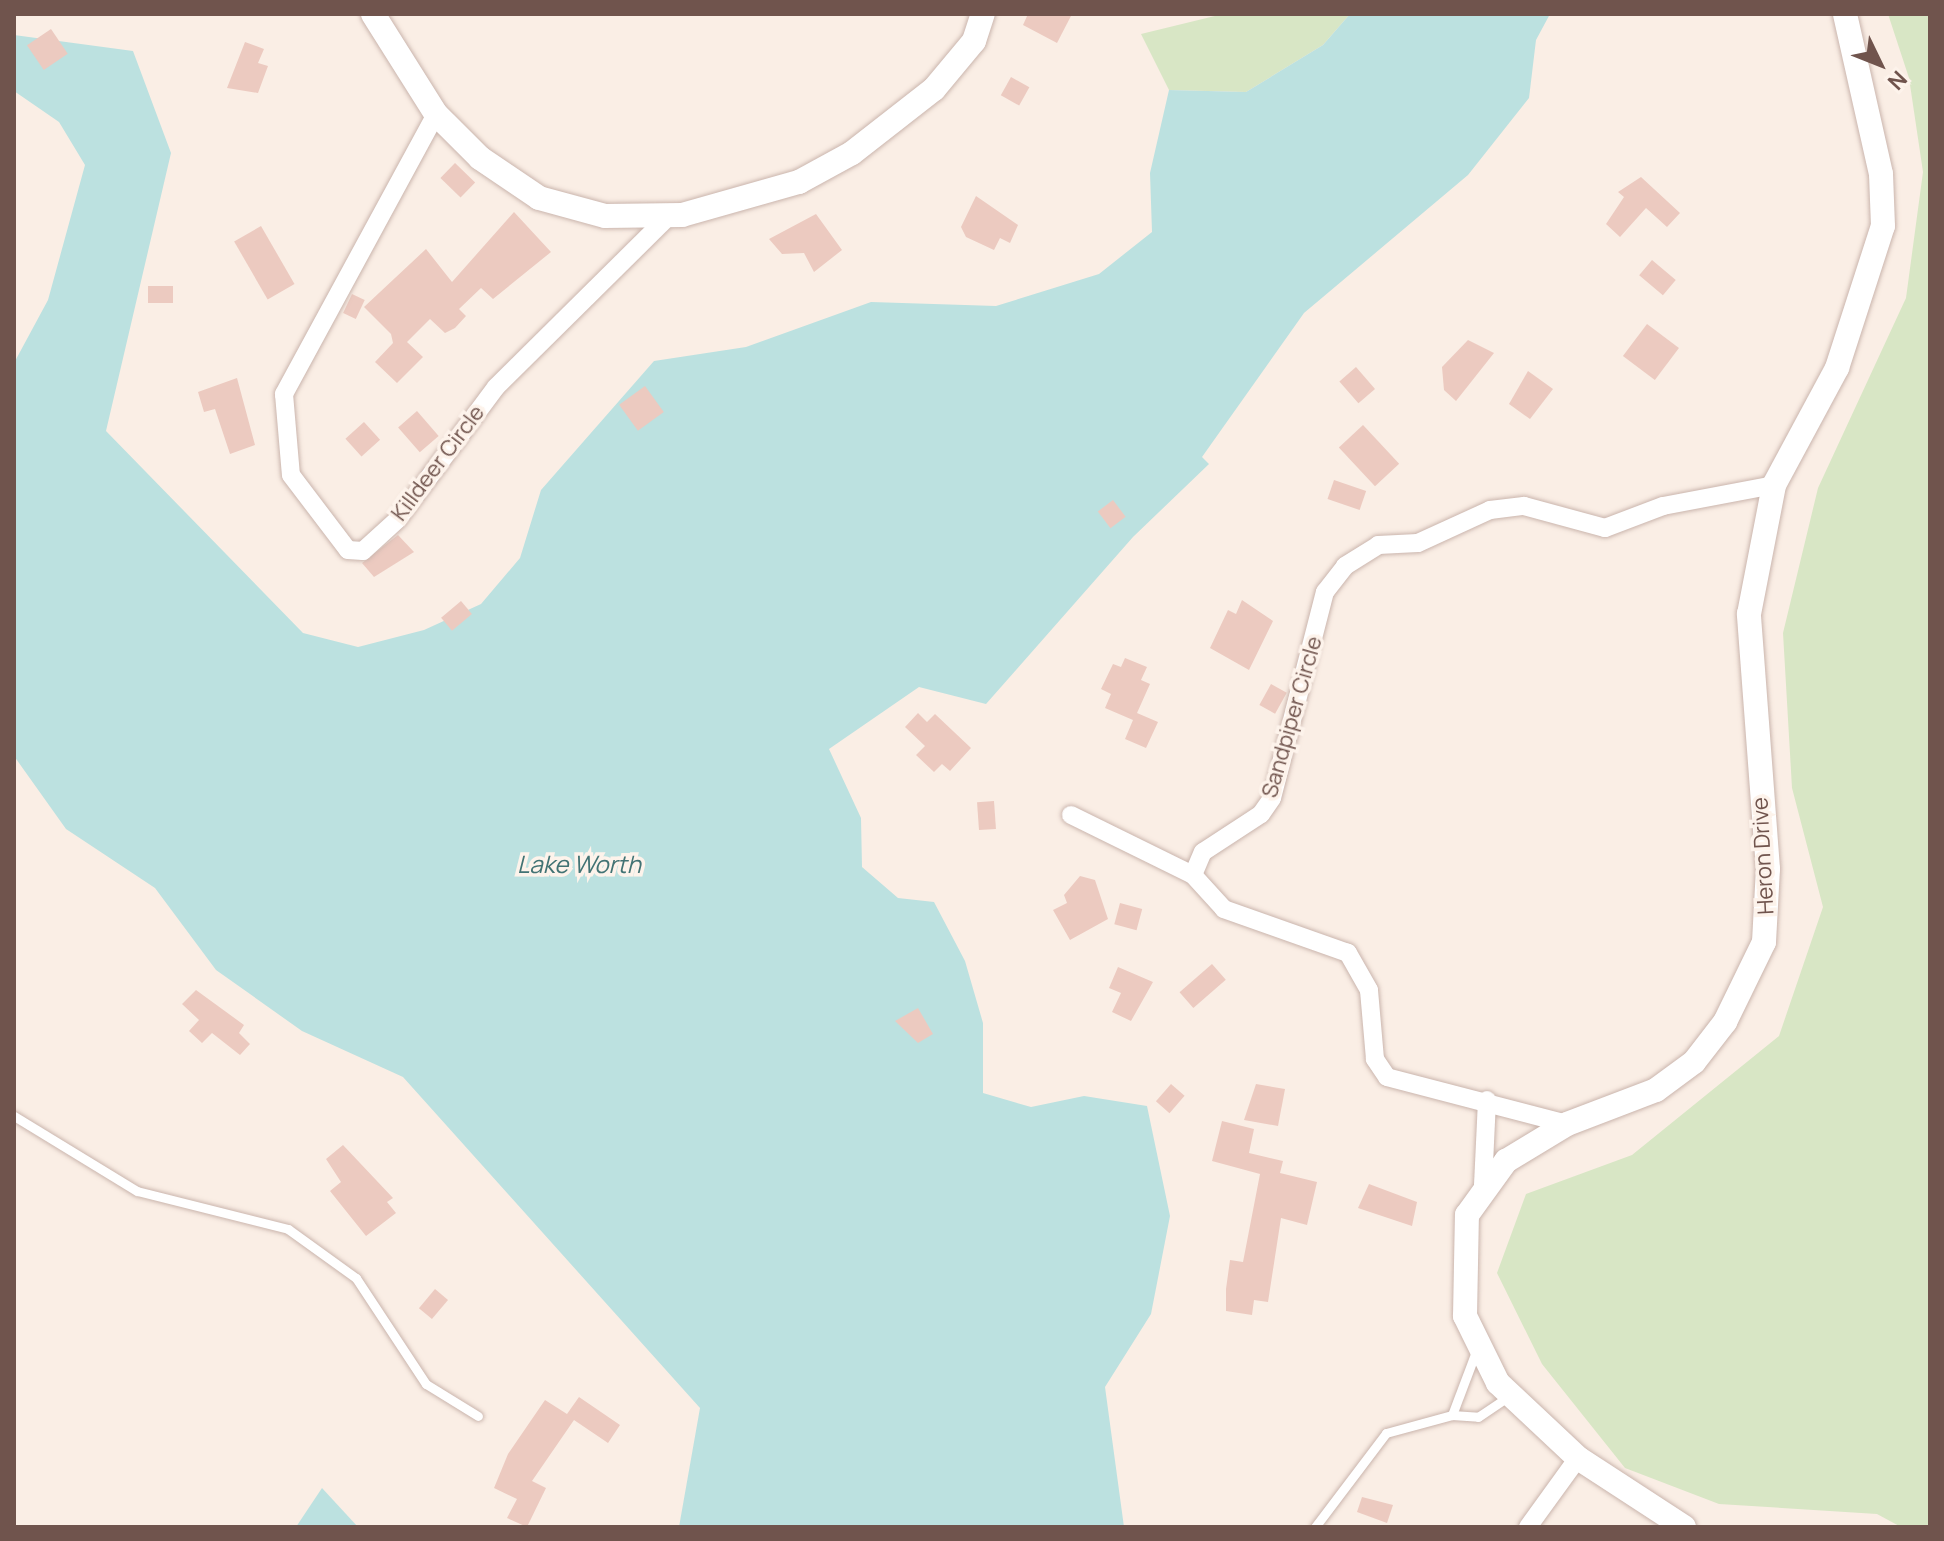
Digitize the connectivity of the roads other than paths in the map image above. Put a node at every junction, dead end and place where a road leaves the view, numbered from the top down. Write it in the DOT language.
graph roads {
  1 [pos="373,14"];
  2 [pos="983,14"];
  3 [pos="1845,14"];
  4 [pos="436,114"];
  5 [pos="669,216"];
  6 [pos="1774,485"];
  7 [pos="1071,815"];
  8 [pos="1193,875"];
  9 [pos="1487,1100"];
  10 [pos="14,1116"];
  11 [pos="1567,1124"];
  12 [pos="1483,1185"];
  13 [pos="1477,1349"];
  14 [pos="1510,1396"];
  15 [pos="1452,1415"];
  16 [pos="478,1416"];
  17 [pos="1578,1458"];
  18 [pos="1315,1527"];
  19 [pos="1528,1527"];
  20 [pos="1684,1527"];
  1 -- 4 [label="street"];
  2 -- 5 [label="street"];
  3 -- 6 [label="street, Heron Drive"];
  4 -- 5 [label="street"];
  4 -- 5 [label="street, Killdeer Circle"];
  6 -- 8 [label="street, Sandpiper Circle"];
  6 -- 11 [label="street, Heron Drive"];
  7 -- 8 [label="street"];
  8 -- 9 [label="street"];
  9 -- 11 [label="street"];
  9 -- 12 [label="street"];
  10 -- 16 [label="lane"];
  11 -- 12 [label="street, Heron Drive"];
  12 -- 13 [label="street, Heron Drive"];
  13 -- 14 [label="street, Heron Drive"];
  13 -- 15 [label="lane"];
  14 -- 15 [label="lane"];
  14 -- 17 [label="street, Heron Drive"];
  15 -- 18 [label="lane"];
  17 -- 19 [label="street"];
  17 -- 20 [label="street, Heron Drive"];
}
